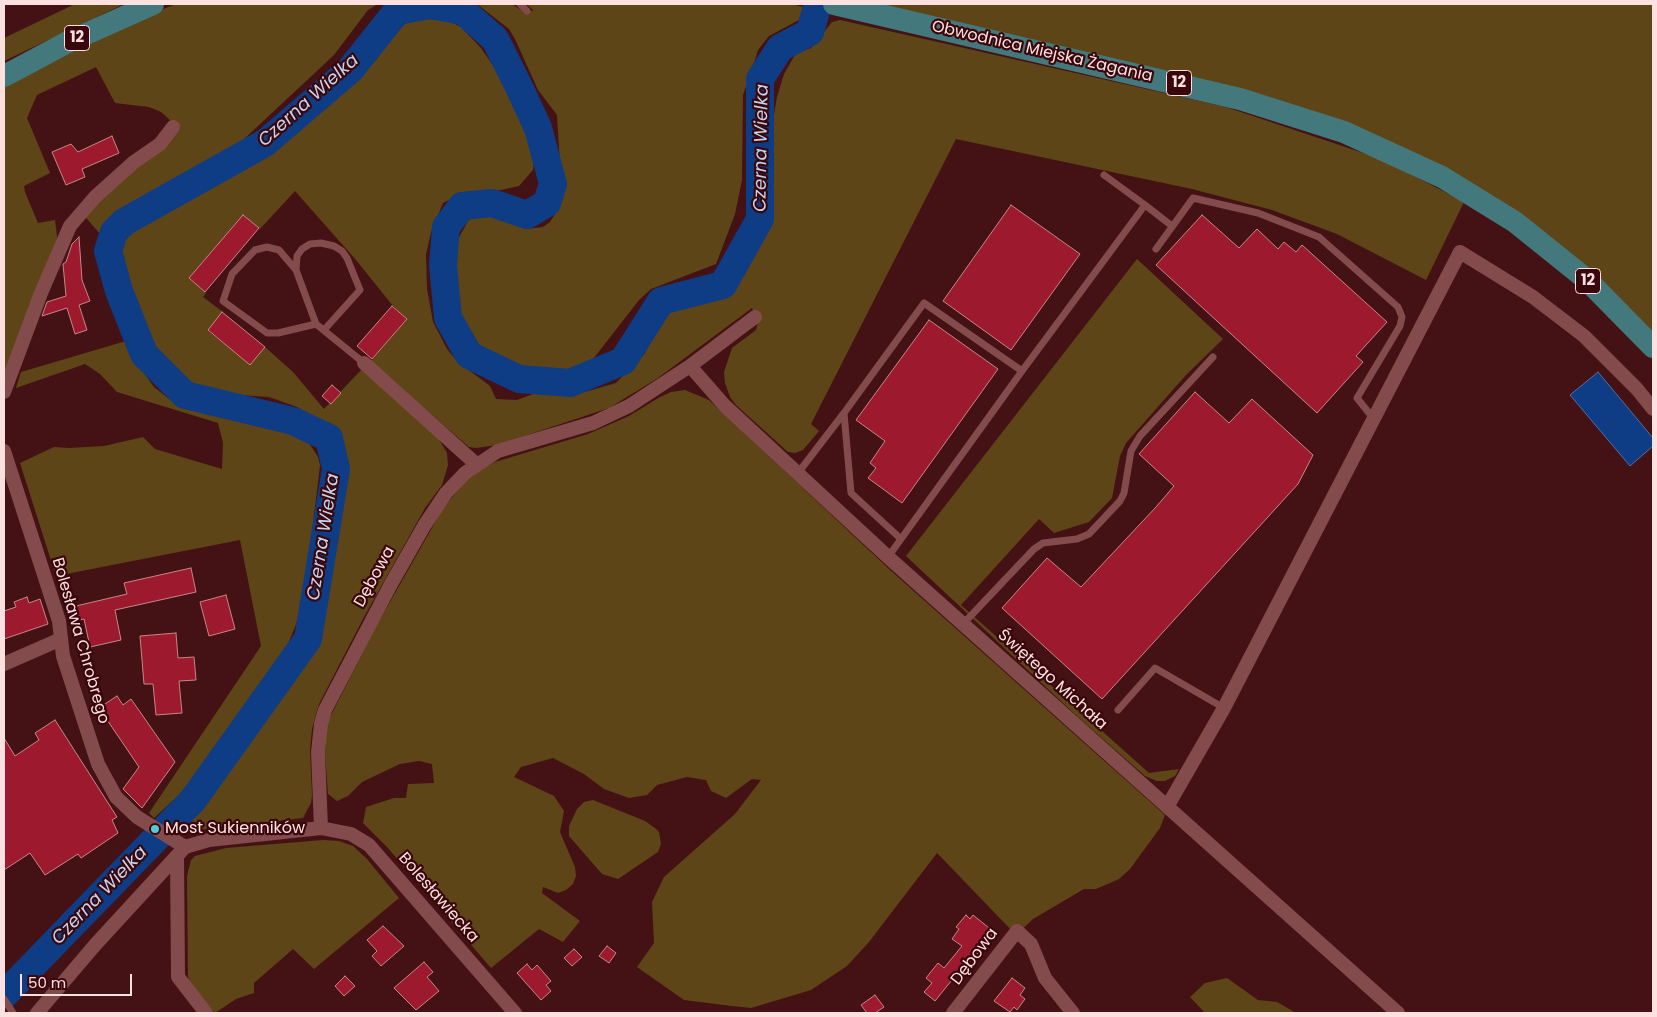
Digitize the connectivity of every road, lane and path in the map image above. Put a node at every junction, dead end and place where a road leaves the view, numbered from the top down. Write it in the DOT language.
graph roads {
  1 [pos="153,4"];
  2 [pos="520,4"];
  3 [pos="834,4"];
  4 [pos="527,11"];
  5 [pos="4,76"];
  6 [pos="173,127"];
  7 [pos="1104,175"];
  8 [pos="1145,205"];
  9 [pos="1172,226"];
  10 [pos="1156,249"];
  11 [pos="296,270"];
  12 [pos="755,317"];
  13 [pos="316,324"];
  14 [pos="324,330"];
  15 [pos="1653,347"];
  16 [pos="1213,357"];
  17 [pos="364,363"];
  18 [pos="690,366"];
  19 [pos="1022,371"];
  20 [pos="4,392"];
  21 [pos="1653,409"];
  22 [pos="844,413"];
  23 [pos="1374,418"];
  24 [pos="4,451"];
  25 [pos="476,464"];
  26 [pos="798,473"];
  27 [pos="901,539"];
  28 [pos="888,557"];
  29 [pos="963,624"];
  30 [pos="61,639"];
  31 [pos="4,664"];
  32 [pos="1224,708"];
  33 [pos="1118,710"];
  34 [pos="1167,807"];
  35 [pos="321,828"];
  36 [pos="179,847"];
  37 [pos="4,999"];
  38 [pos="13,1013"];
  39 [pos="37,1013"];
  40 [pos="206,1013"];
  41 [pos="515,1013"];
  42 [pos="953,1013"];
  43 [pos="1073,1013"];
  44 [pos="1398,1013"];
  1 -- 5 [label="main road, 12"];
  2 -- 4 [label="lane"];
  3 -- 15 [label="main road, Obwodnica Miejska Żagania / 12"];
  6 -- 20 [label="street"];
  7 -- 8 [label="lane"];
  8 -- 9 [label="lane"];
  8 -- 19 [label="lane"];
  9 -- 10 [label="lane"];
  9 -- 23 [label="lane"];
  11 -- 13 [label="lane"];
  11 -- 13 [label="lane"];
  11 -- 14 [label="lane"];
  12 -- 18 [label="street"];
  13 -- 14 [label="lane"];
  14 -- 17 [label="lane"];
  16 -- 29 [label="lane"];
  17 -- 25 [label="street"];
  18 -- 25 [label="street, Dębowa"];
  18 -- 26 [label="street, Świętego Michała"];
  19 -- 22 [label="lane"];
  19 -- 27 [label="lane"];
  21 -- 23 [label="street"];
  22 -- 26 [label="lane"];
  22 -- 27 [label="lane"];
  23 -- 32 [label="street"];
  24 -- 30 [label="street, Bolesława Chrobrego"];
  25 -- 35 [label="street, Dębowa"];
  26 -- 28 [label="street, Świętego Michała"];
  27 -- 28 [label="lane"];
  28 -- 29 [label="street, Świętego Michała"];
  29 -- 34 [label="street, Świętego Michała"];
  30 -- 31 [label="street"];
  30 -- 36 [label="street, Bolesława Chrobrego"];
  32 -- 33 [label="lane"];
  32 -- 34 [label="street"];
  34 -- 44 [label="street, Świętego Michała"];
  35 -- 36 [label="street, Bolesławiecka"];
  35 -- 41 [label="street, Bolesławiecka"];
  36 -- 39 [label="street"];
  36 -- 40 [label="street"];
  37 -- 38 [label="lane"];
  42 -- 43 [label="street, Dębowa"];
}
